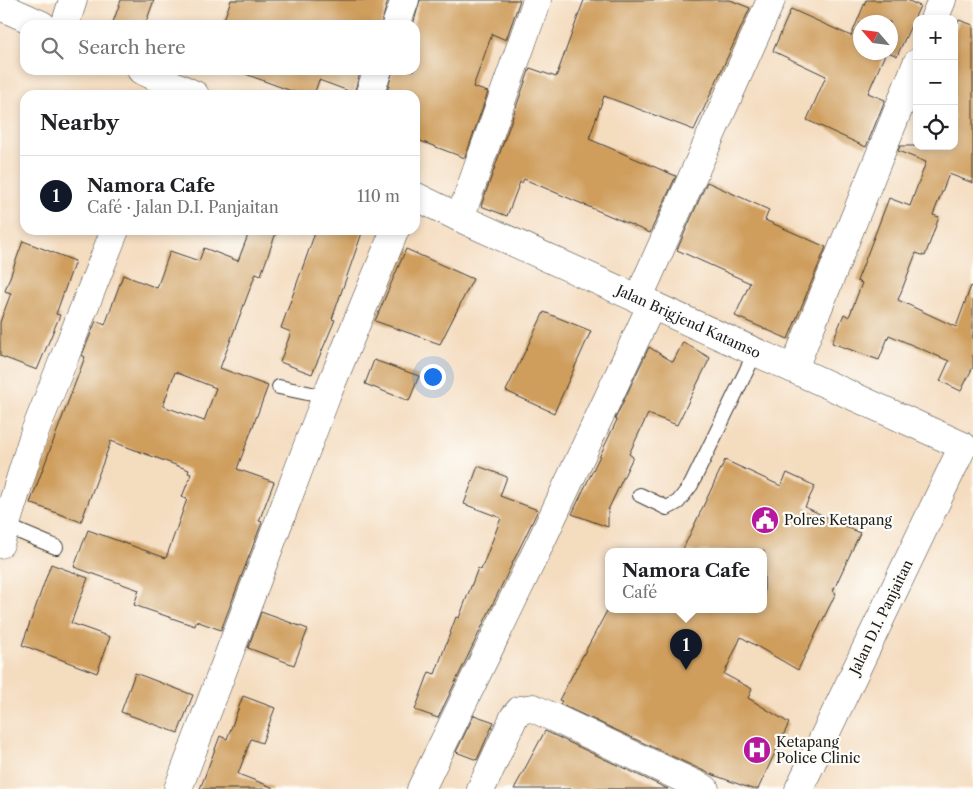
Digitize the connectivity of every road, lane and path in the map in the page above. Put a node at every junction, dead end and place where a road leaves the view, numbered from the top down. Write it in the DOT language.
graph roads {
  1 [pos="73,0"];
  2 [pos="405,0"];
  3 [pos="537,0"];
  4 [pos="771,0"];
  5 [pos="942,0"];
  6 [pos="0,6"];
  7 [pos="936,15"];
  8 [pos="31,20"];
  9 [pos="67,20"];
  10 [pos="398,20"];
  11 [pos="913,72"];
  12 [pos="150,75"];
  13 [pos="376,75"];
  14 [pos="176,90"];
  15 [pos="371,90"];
  16 [pos="420,198"];
  17 [pos="460,218"];
  18 [pos="113,235"];
  19 [pos="393,235"];
  20 [pos="646,301"];
  21 [pos="756,351"];
  22 [pos="794,368"];
  23 [pos="279,387"];
  24 [pos="326,397"];
  25 [pos="963,446"];
  26 [pos="640,495"];
  27 [pos="3,535"];
  28 [pos="56,547"];
  29 [pos="804,787"];
  30 [pos="178,789"];
  31 [pos="421,789"];
  32 [pos="481,789"];
  33 [pos="705,789"];
  1 -- 9 [label="main road"];
  2 -- 10 [label="main road"];
  3 -- 17 [label="main road"];
  4 -- 20 [label="main road"];
  5 -- 7 [label="main road"];
  6 -- 8 [label="main road"];
  11 -- 22 [label="main road"];
  12 -- 14 [label="main road"];
  13 -- 15 [label="main road"];
  16 -- 17 [label="main road, Jalan Brigjend Katamso"];
  17 -- 20 [label="main road, Jalan Brigjend Katamso"];
  18 -- 27 [label="main road"];
  19 -- 24 [label="main road"];
  20 -- 21 [label="main road, Jalan Brigjend Katamso"];
  20 -- 31 [label="main road"];
  21 -- 22 [label="main road, Jalan Brigjend Katamso"];
  21 -- 26 [label="lane"];
  22 -- 25 [label="main road, Jalan Brigjend Katamso"];
  23 -- 24 [label="lane"];
  24 -- 30 [label="main road"];
  25 -- 29 [label="main road, Jalan D.I. Panjaitan"];
  27 -- 28 [label="lane"];
  32 -- 33 [label="main road"];
}
